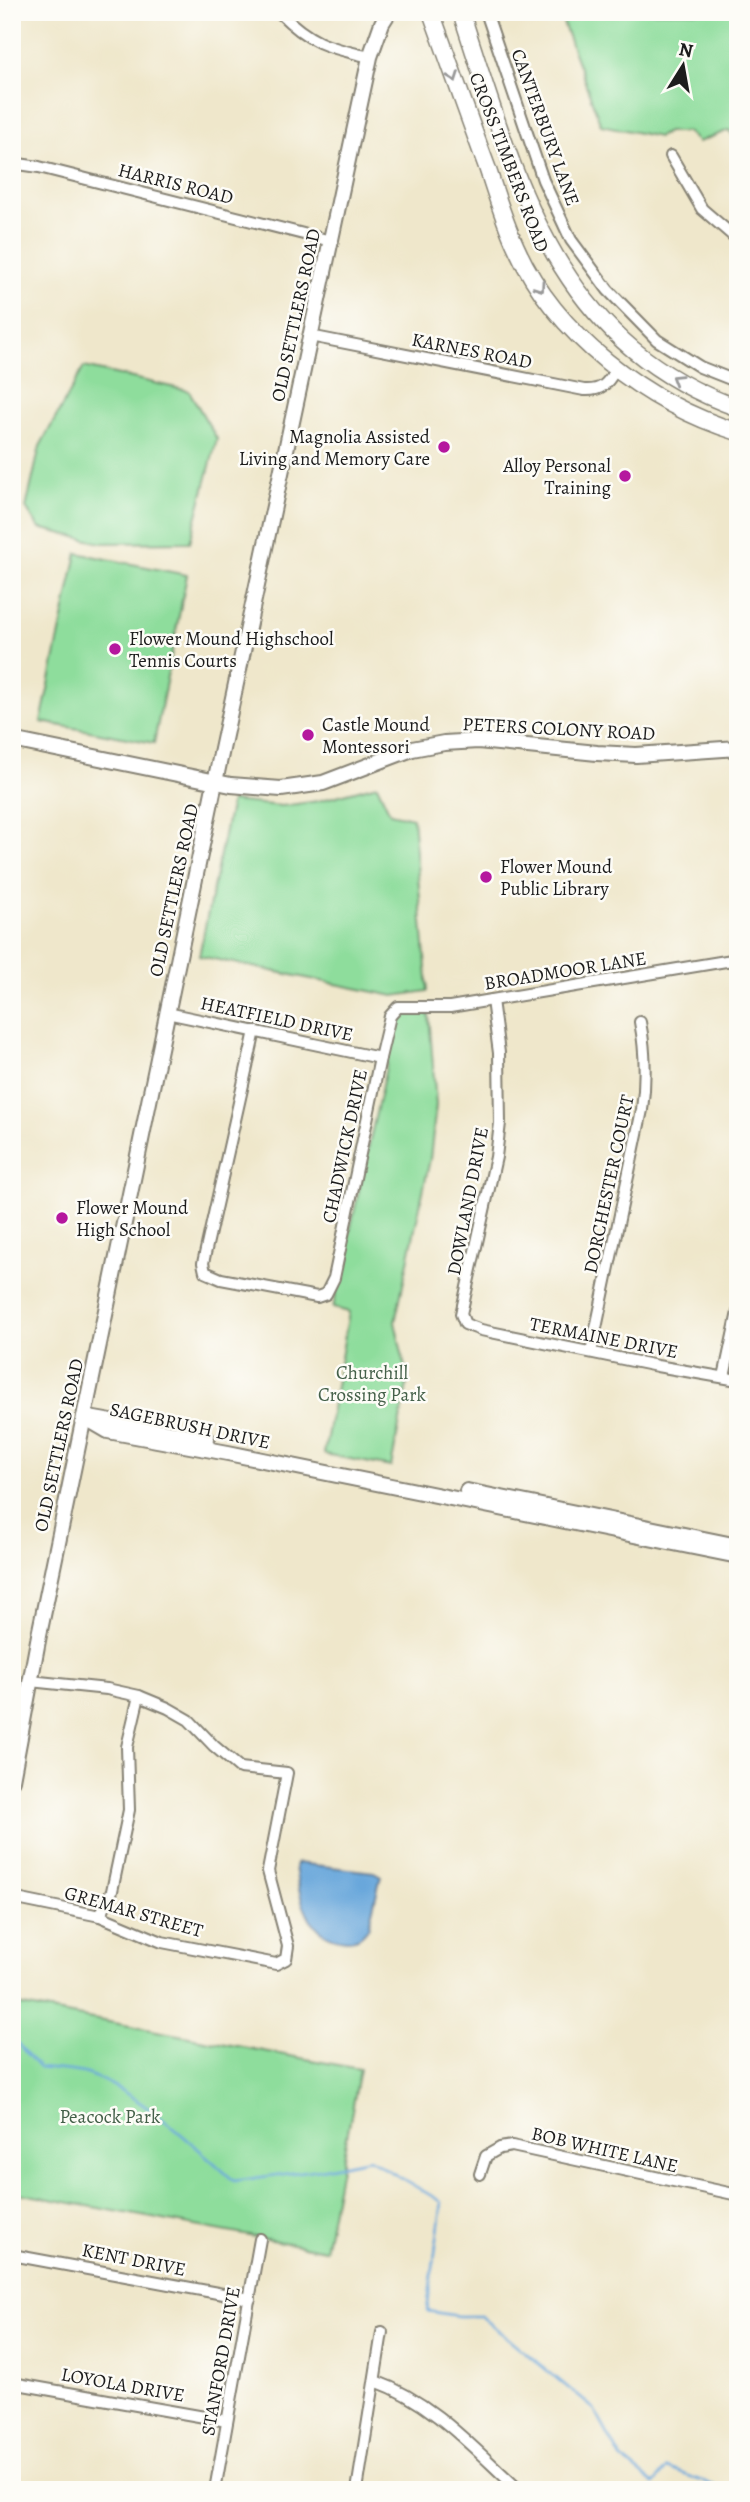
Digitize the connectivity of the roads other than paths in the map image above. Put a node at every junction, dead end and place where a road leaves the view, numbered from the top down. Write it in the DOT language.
graph roads {
  1 [pos="279,12"];
  2 [pos="388,12"];
  3 [pos="431,12"];
  4 [pos="461,12"];
  5 [pos="486,12"];
  6 [pos="370,57"];
  7 [pos="671,156"];
  8 [pos="12,163"];
  9 [pos="528,204"];
  10 [pos="505,217"];
  11 [pos="331,240"];
  12 [pos="738,240"];
  13 [pos="310,336"];
  14 [pos="616,369"];
  15 [pos="738,382"];
  16 [pos="738,408"];
  17 [pos="738,432"];
  18 [pos="12,740"];
  19 [pos="738,748"];
  20 [pos="215,782"];
  21 [pos="738,959"];
  22 [pos="492,1000"];
  23 [pos="398,1007"];
  24 [pos="167,1013"];
  25 [pos="640,1022"];
  26 [pos="254,1031"];
  27 [pos="380,1058"];
  28 [pos="738,1312"];
  29 [pos="465,1324"];
  30 [pos="591,1352"];
  31 [pos="724,1377"];
  32 [pos="738,1380"];
  33 [pos="84,1417"];
  34 [pos="473,1497"];
  35 [pos="738,1546"];
  36 [pos="738,1556"];
  37 [pos="30,1681"];
  38 [pos="139,1696"];
  39 [pos="16,1740"];
  40 [pos="12,1780"];
  41 [pos="15,1898"];
  42 [pos="100,1916"];
  43 [pos="480,2175"];
  44 [pos="738,2195"];
  45 [pos="260,2239"];
  46 [pos="12,2255"];
  47 [pos="250,2299"];
  48 [pos="382,2332"];
  49 [pos="376,2381"];
  50 [pos="12,2383"];
  51 [pos="227,2421"];
  52 [pos="215,2490"];
  53 [pos="357,2490"];
  54 [pos="519,2490"];
  1 -- 6 [label="street"];
  2 -- 6 [label="main road, OLD SETTLERS ROAD"];
  3 -- 10 [label="main road, CROSS TIMBERS ROAD, one-way"];
  4 -- 9 [label="main road, CROSS TIMBERS ROAD"];
  5 -- 15 [label="street, CANTERBURY LANE"];
  6 -- 11 [label="main road, OLD SETTLERS ROAD"];
  7 -- 12 [label="street"];
  8 -- 11 [label="street, HARRIS ROAD"];
  9 -- 10 [label="main road"];
  16 -- 9 [label="main road, CROSS TIMBERS ROAD, one-way"];
  10 -- 14 [label="main road, CROSS TIMBERS ROAD, one-way"];
  11 -- 13 [label="main road, OLD SETTLERS ROAD"];
  13 -- 14 [label="street, KARNES ROAD"];
  13 -- 20 [label="main road, OLD SETTLERS ROAD"];
  14 -- 17 [label="main road, CROSS TIMBERS ROAD"];
  18 -- 20 [label="main road, PETERS COLONY ROAD"];
  19 -- 20 [label="main road, PETERS COLONY ROAD"];
  20 -- 24 [label="main road, OLD SETTLERS ROAD"];
  21 -- 22 [label="street, BROADMOOR LANE"];
  22 -- 23 [label="street, BROADMOOR LANE"];
  22 -- 29 [label="street, DOWLAND DRIVE"];
  23 -- 27 [label="street, CHADWICK DRIVE"];
  24 -- 26 [label="street, HEATFIELD DRIVE"];
  24 -- 33 [label="main road, OLD SETTLERS ROAD"];
  25 -- 30 [label="street, DORCHESTER COURT"];
  26 -- 27 [label="street, HEATFIELD DRIVE"];
  26 -- 27 [label="street, CHADWICK DRIVE"];
  28 -- 31 [label="street"];
  29 -- 30 [label="street, TERMAINE DRIVE"];
  30 -- 31 [label="street, TERMAINE DRIVE"];
  31 -- 32 [label="street, TERMAINE DRIVE"];
  33 -- 34 [label="main road, SAGEBRUSH DRIVE"];
  33 -- 37 [label="main road, OLD SETTLERS ROAD"];
  34 -- 35 [label="main road, SAGEBRUSH DRIVE"];
  34 -- 36 [label="main road, SAGEBRUSH DRIVE"];
  37 -- 38 [label="street"];
  37 -- 39 [label="main road, OLD SETTLERS ROAD"];
  38 -- 42 [label="street"];
  38 -- 42 [label="street, GREMAR STREET"];
  39 -- 40 [label="main road, OLD SETTLERS ROAD"];
  41 -- 42 [label="street, GREMAR STREET"];
  43 -- 44 [label="street, BOB WHITE LANE"];
  45 -- 47 [label="street, STANFORD DRIVE"];
  46 -- 47 [label="street, KENT DRIVE"];
  47 -- 51 [label="street, STANFORD DRIVE"];
  48 -- 49 [label="street"];
  49 -- 53 [label="street"];
  49 -- 54 [label="street"];
  50 -- 51 [label="street, LOYOLA DRIVE"];
  51 -- 52 [label="street, STANFORD DRIVE"];
}
